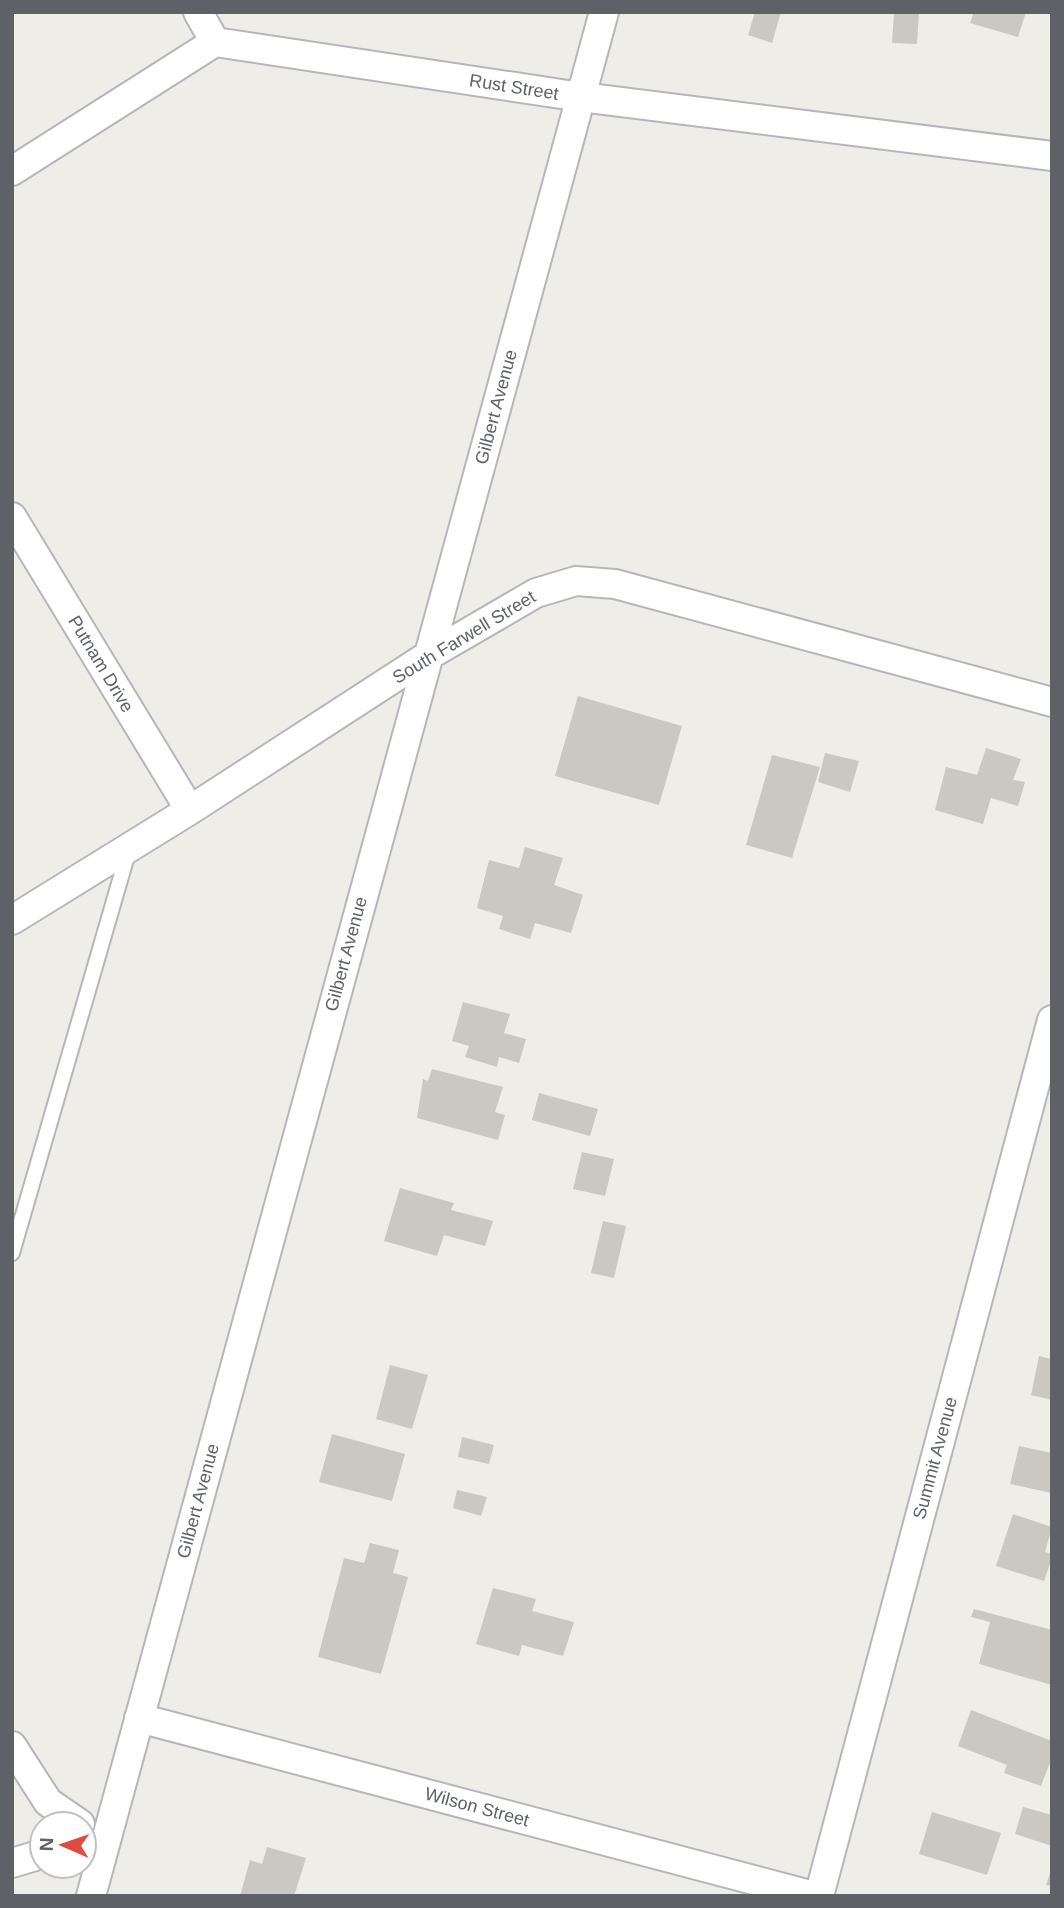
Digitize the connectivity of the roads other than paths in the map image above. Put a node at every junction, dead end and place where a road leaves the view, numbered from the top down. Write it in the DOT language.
graph roads {
  1 [pos="198,12"];
  2 [pos="604,12"];
  3 [pos="215,42"];
  4 [pos="581,97"];
  5 [pos="1052,156"];
  6 [pos="12,171"];
  7 [pos="12,517"];
  8 [pos="426,657"];
  9 [pos="1052,702"];
  10 [pos="190,810"];
  11 [pos="129,848"];
  12 [pos="12,920"];
  13 [pos="1052,1020"];
  14 [pos="12,1253"];
  15 [pos="139,1718"];
  16 [pos="12,1746"];
  17 [pos="58,1810"];
  18 [pos="98,1814"];
  19 [pos="817,1896"];
  1 -- 3 [label="street"];
  2 -- 4 [label="street, Gilbert Avenue"];
  3 -- 4 [label="street, Rust Street"];
  3 -- 6 [label="street"];
  4 -- 5 [label="street, Rust Street"];
  4 -- 8 [label="street, Gilbert Avenue"];
  7 -- 10 [label="street, Putnam Drive"];
  8 -- 9 [label="street, South Farwell Street"];
  8 -- 10 [label="street, South Farwell Street"];
  8 -- 15 [label="street, Gilbert Avenue"];
  10 -- 11 [label="street, South Farwell Street"];
  11 -- 12 [label="street, South Farwell Street"];
  11 -- 14 [label="lane"];
  13 -- 19 [label="street, Summit Avenue"];
  15 -- 18 [label="street, Gilbert Avenue"];
  15 -- 19 [label="street, Wilson Street"];
  16 -- 17 [label="street"];
}
